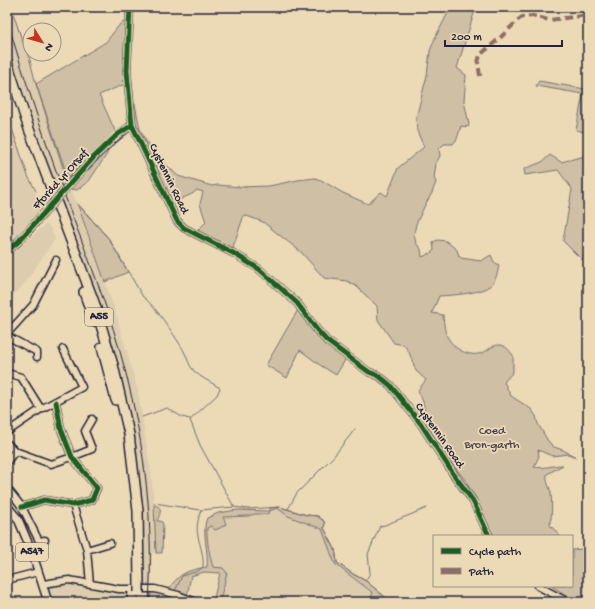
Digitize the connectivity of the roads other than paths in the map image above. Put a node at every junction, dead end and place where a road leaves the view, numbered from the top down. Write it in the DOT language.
graph roads {
  1 [pos="130,7"];
  2 [pos="7,62"];
  3 [pos="7,81"];
  4 [pos="132,126"];
  5 [pos="7,251"];
  6 [pos="56,260"];
  7 [pos="7,335"];
  8 [pos="63,349"];
  9 [pos="37,357"];
  10 [pos="7,373"];
  11 [pos="56,402"];
  12 [pos="41,410"];
  13 [pos="92,419"];
  14 [pos="7,432"];
  15 [pos="7,443"];
  16 [pos="15,451"];
  17 [pos="72,457"];
  18 [pos="7,462"];
  19 [pos="7,488"];
  20 [pos="73,505"];
  21 [pos="7,506"];
  22 [pos="22,507"];
  23 [pos="489,535"];
  24 [pos="45,540"];
  25 [pos="110,543"];
  26 [pos="87,550"];
  27 [pos="38,572"];
  28 [pos="7,580"];
  29 [pos="42,584"];
  30 [pos="90,584"];
  31 [pos="540,587"];
  32 [pos="136,588"];
  33 [pos="48,602"];
  34 [pos="132,602"];
  35 [pos="138,602"];
  36 [pos="196,602"];
  37 [pos="568,602"];
  1 -- 4 [label="street, Cystennin Road"];
  2 -- 32 [label="highway, A55"];
  3 -- 32 [label="highway, A55"];
  4 -- 5 [label="street, Ffordd yr Orsaf, bridge"];
  4 -- 23 [label="street, Cystennin Road"];
  6 -- 7 [label="street"];
  7 -- 9 [label="street"];
  8 -- 11 [label="street"];
  10 -- 12 [label="street"];
  11 -- 12 [label="street"];
  11 -- 17 [label="street"];
  12 -- 14 [label="street"];
  13 -- 17 [label="street"];
  15 -- 16 [label="street"];
  16 -- 17 [label="street"];
  16 -- 18 [label="street"];
  17 -- 20 [label="street"];
  19 -- 22 [label="street"];
  20 -- 22 [label="street"];
  20 -- 26 [label="street"];
  21 -- 27 [label="main road, A547"];
  22 -- 24 [label="street"];
  25 -- 26 [label="street"];
  26 -- 30 [label="street"];
  27 -- 28 [label="street"];
  27 -- 29 [label="main road, A547"];
  29 -- 30 [label="street"];
  29 -- 33 [label="main road, A547"];
  30 -- 36 [label="street"];
  31 -- 37 [label="street"];
  32 -- 34 [label="highway, A55"];
  32 -- 35 [label="highway, A55"];
}
